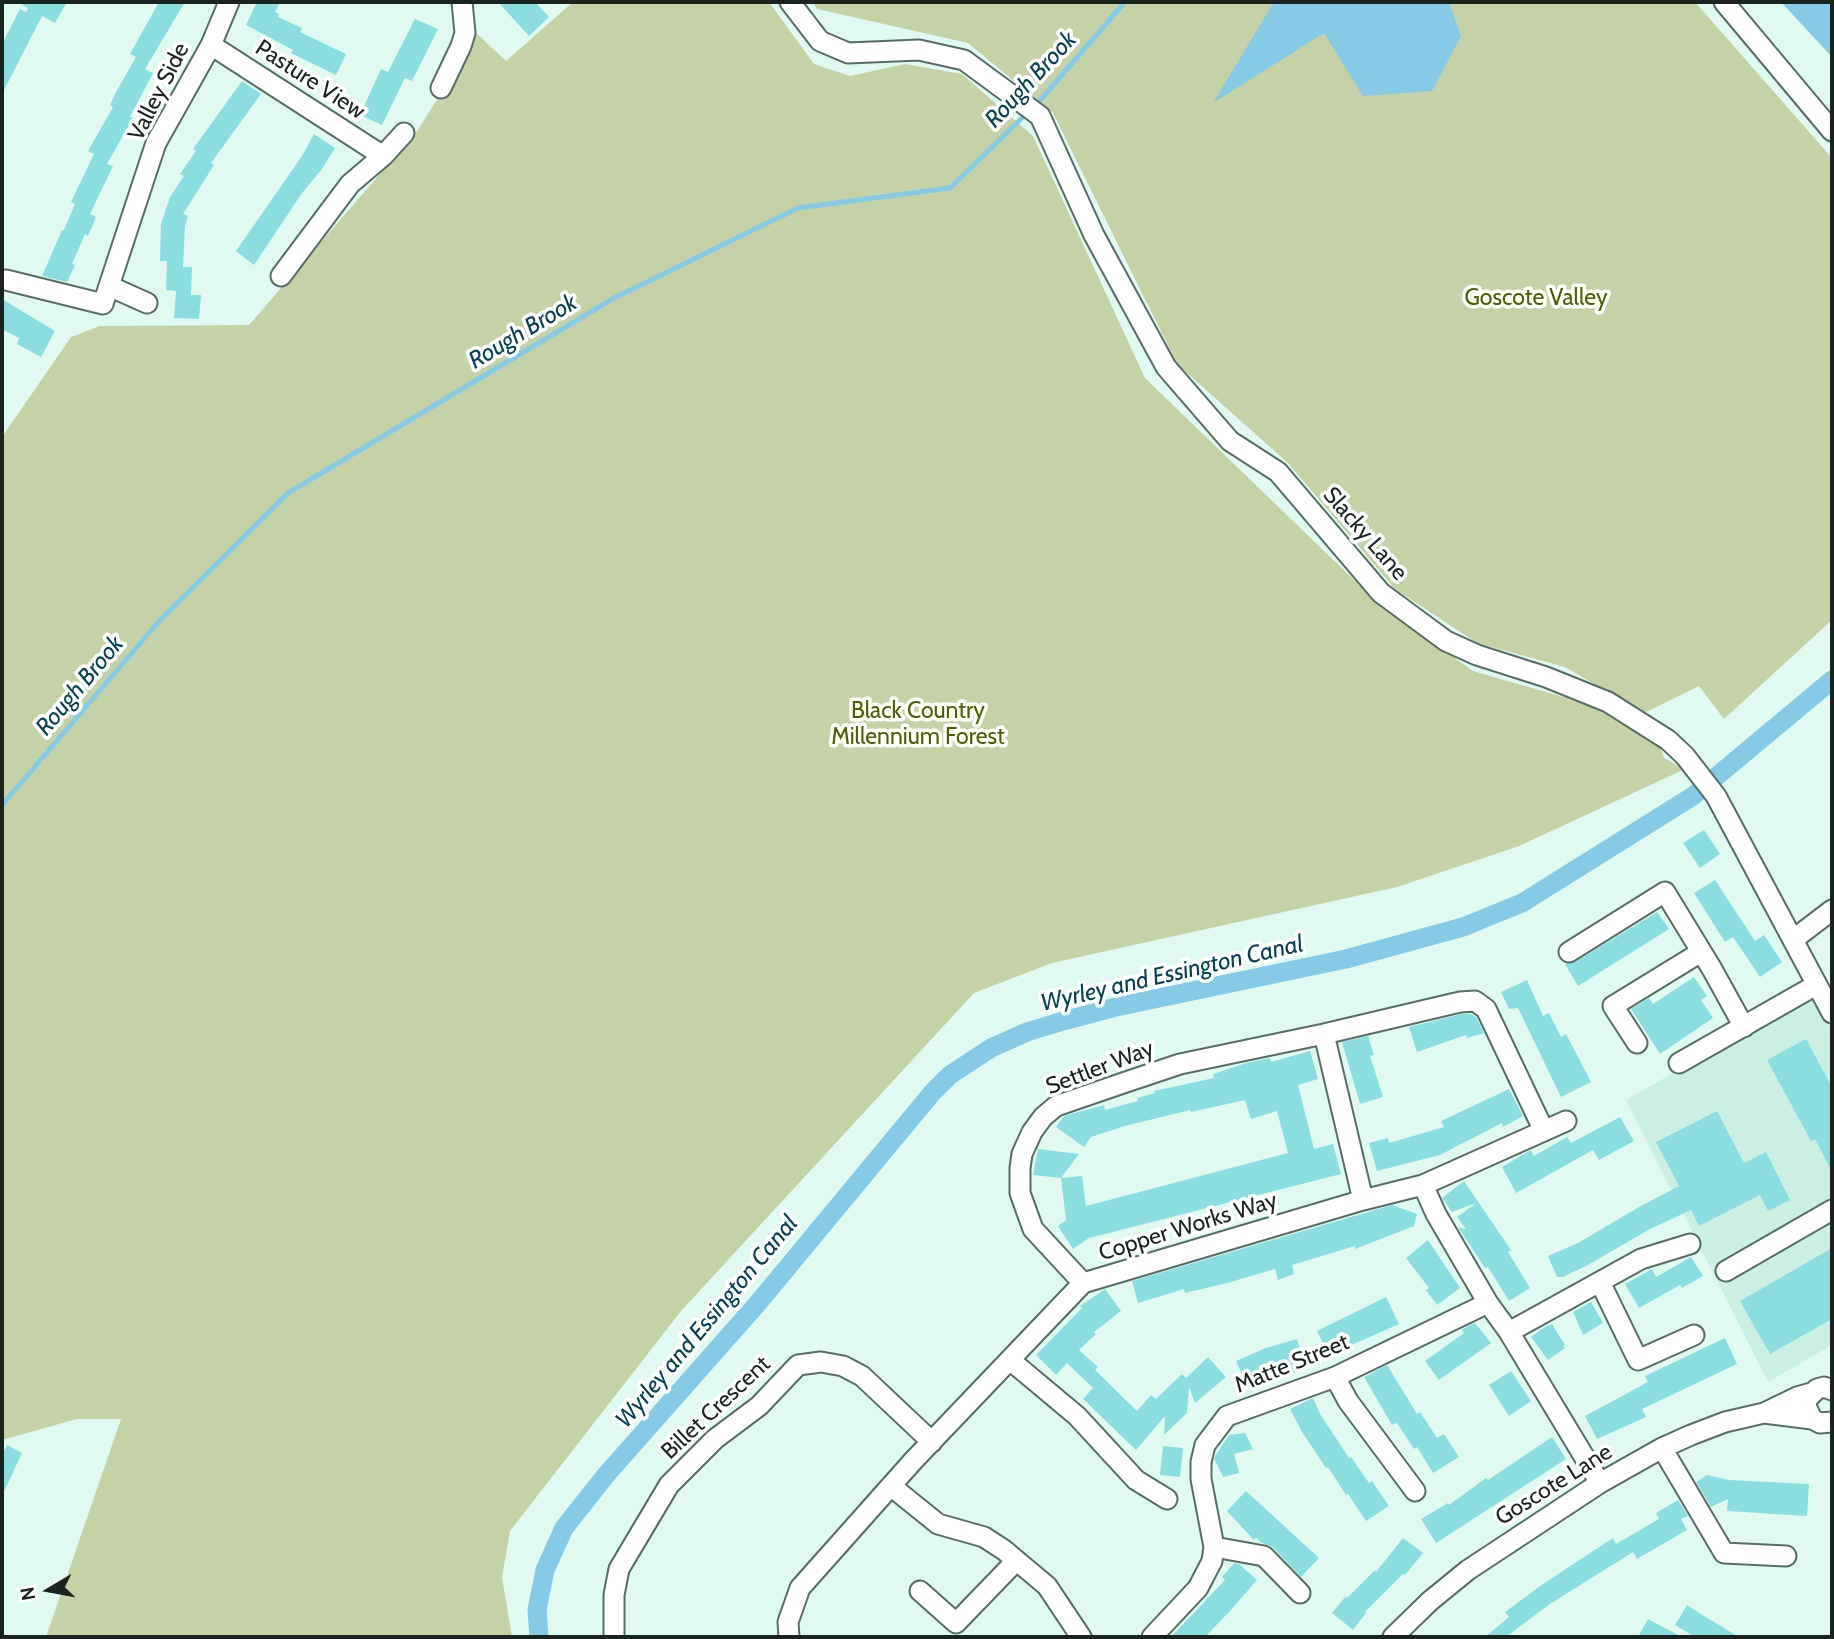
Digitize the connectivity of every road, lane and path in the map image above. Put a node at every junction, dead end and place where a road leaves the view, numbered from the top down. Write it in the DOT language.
graph roads {
  1 [pos="229,2"];
  2 [pos="462,2"];
  3 [pos="790,2"];
  4 [pos="1724,2"];
  5 [pos="211,44"];
  6 [pos="441,88"];
  7 [pos="1832,131"];
  8 [pos="404,133"];
  9 [pos="383,156"];
  10 [pos="281,276"];
  11 [pos="6,279"];
  12 [pos="106,295"];
  13 [pos="147,303"];
  14 [pos="1832,910"];
  15 [pos="1794,939"];
  16 [pos="1569,952"];
  17 [pos="1701,952"];
  18 [pos="1816,985"];
  19 [pos="1832,1013"];
  20 [pos="1744,1027"];
  21 [pos="1324,1034"];
  22 [pos="1637,1043"];
  23 [pos="1679,1063"];
  24 [pos="1566,1121"];
  25 [pos="1544,1131"];
  26 [pos="1423,1185"];
  27 [pos="1363,1200"];
  28 [pos="1832,1210"];
  29 [pos="1690,1244"];
  30 [pos="1726,1271"];
  31 [pos="1600,1282"];
  32 [pos="1083,1283"];
  33 [pos="1488,1303"];
  34 [pos="1509,1332"];
  35 [pos="1694,1335"];
  36 [pos="1010,1360"];
  37 [pos="1335,1377"];
  38 [pos="1825,1388"];
  39 [pos="1764,1413"];
  40 [pos="1824,1425"];
  41 [pos="932,1442"];
  42 [pos="1662,1448"];
  43 [pos="1600,1483"];
  44 [pos="891,1486"];
  45 [pos="1415,1491"];
  46 [pos="1167,1499"];
  47 [pos="1214,1546"];
  48 [pos="1786,1556"];
  49 [pos="1016,1561"];
  50 [pos="920,1591"];
  51 [pos="1300,1593"];
  52 [pos="614,1637"];
  53 [pos="789,1637"];
  54 [pos="1081,1637"];
  55 [pos="1152,1637"];
  56 [pos="1393,1637"];
  1 -- 5 [label="street, Valley Side"];
  2 -- 6 [label="street"];
  3 -- 15 [label="street, Slacky Lane"];
  4 -- 7 [label="street"];
  5 -- 9 [label="street, Pasture View"];
  5 -- 12 [label="street, Valley Side"];
  8 -- 9 [label="street"];
  9 -- 10 [label="street"];
  11 -- 12 [label="street"];
  12 -- 13 [label="street"];
  14 -- 15 [label="street"];
  15 -- 18 [label="street, Slacky Lane"];
  16 -- 17 [label="street"];
  17 -- 20 [label="street"];
  17 -- 22 [label="street"];
  18 -- 19 [label="street, Slacky Lane"];
  18 -- 20 [label="street"];
  20 -- 23 [label="street"];
  21 -- 25 [label="street, Settler Way"];
  21 -- 27 [label="street"];
  21 -- 32 [label="street, Settler Way"];
  24 -- 25 [label="street, Copper Works Way"];
  25 -- 26 [label="street, Copper Works Way"];
  26 -- 27 [label="street, Copper Works Way"];
  26 -- 33 [label="street"];
  27 -- 32 [label="street, Copper Works Way"];
  28 -- 30 [label="street"];
  29 -- 31 [label="street"];
  31 -- 34 [label="street"];
  31 -- 35 [label="street"];
  32 -- 36 [label="street, Copper Works Way"];
  33 -- 34 [label="street"];
  33 -- 37 [label="street, Matte Street"];
  34 -- 43 [label="street"];
  36 -- 41 [label="street, Copper Works Way"];
  36 -- 46 [label="street"];
  37 -- 45 [label="street"];
  37 -- 47 [label="street, Matte Street"];
  38 -- 39 [label="street, Goscote Lane"];
  38 -- 40 [label="street"];
  39 -- 40 [label="street, Goscote Lane"];
  39 -- 42 [label="street, Goscote Lane"];
  41 -- 44 [label="street, Copper Works Way"];
  41 -- 52 [label="street, Billet Crescent"];
  42 -- 43 [label="street, Goscote Lane"];
  42 -- 48 [label="street"];
  43 -- 56 [label="street, Goscote Lane"];
  44 -- 49 [label="street"];
  44 -- 53 [label="street, Copper Works Way"];
  47 -- 51 [label="street"];
  47 -- 55 [label="street, Matte Street"];
  49 -- 50 [label="street"];
  49 -- 54 [label="street"];
}
